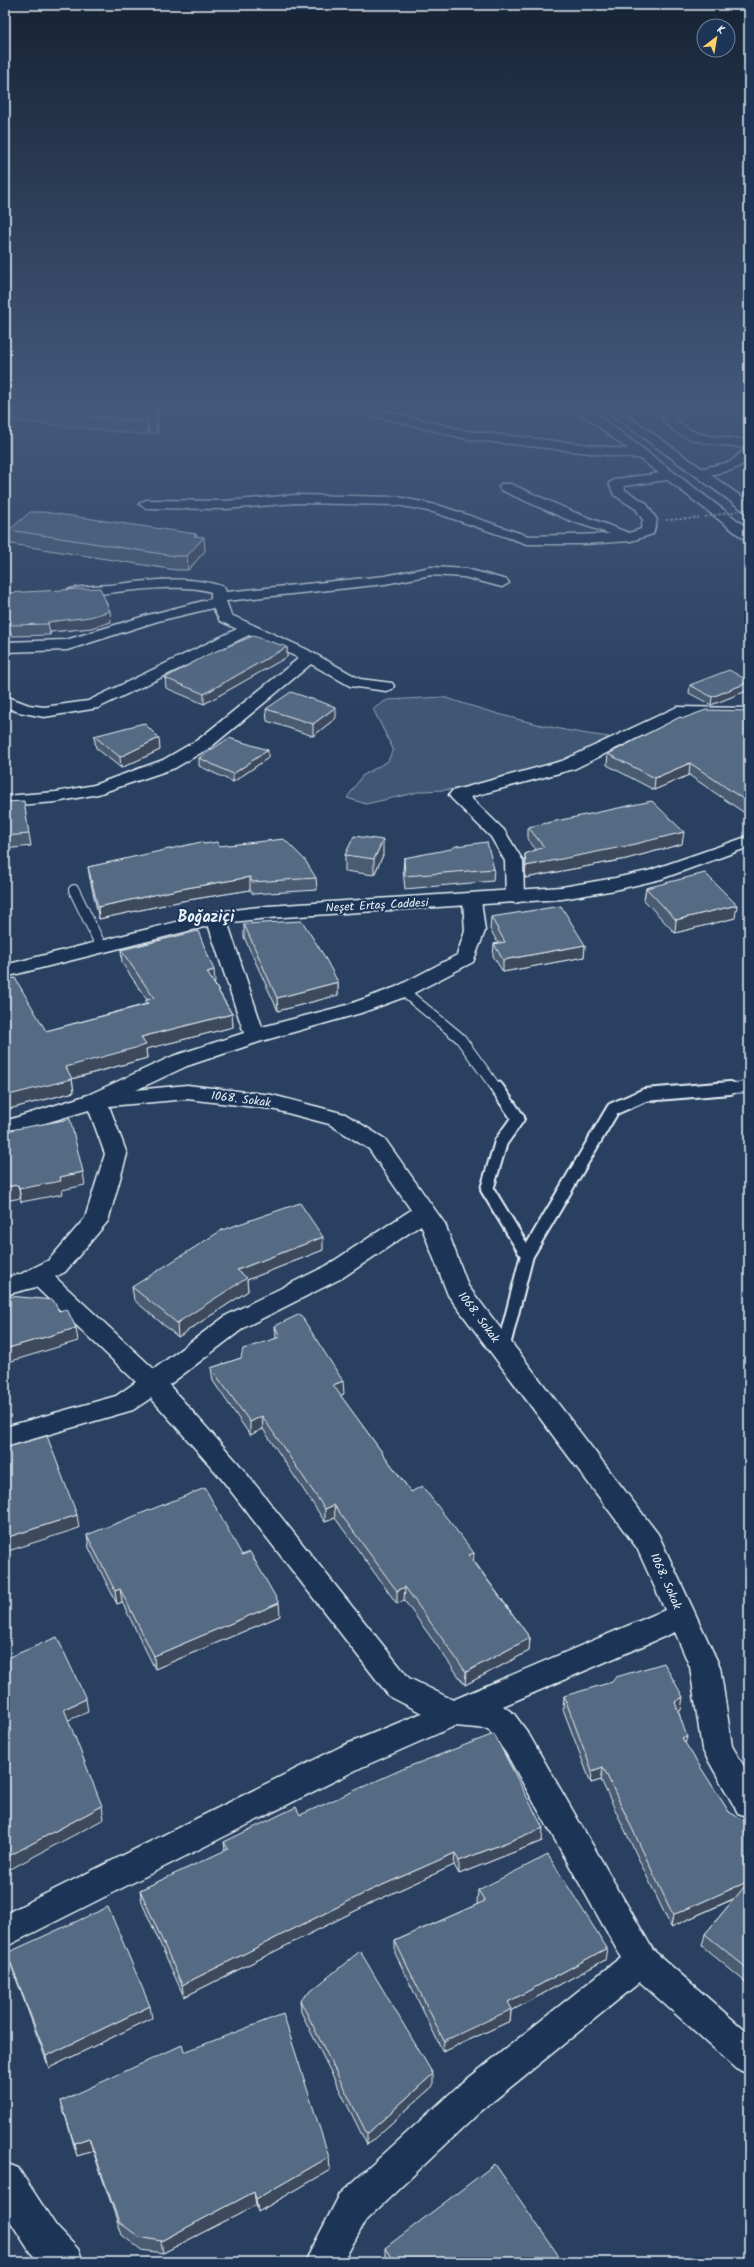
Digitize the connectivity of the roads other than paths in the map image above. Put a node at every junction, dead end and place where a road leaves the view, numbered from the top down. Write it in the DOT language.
graph roads {
  1 [pos="444,512"];
  2 [pos="562,512"];
  3 [pos="645,512"];
  4 [pos="717,512"];
  5 [pos="749,536"];
  6 [pos="631,538"];
  7 [pos="502,583"];
  8 [pos="58,595"];
  9 [pos="218,600"];
  10 [pos="247,630"];
  11 [pos="5,647"];
  12 [pos="310,657"];
  13 [pos="386,686"];
  14 [pos="5,701"];
  15 [pos="749,713"];
  16 [pos="5,801"];
  17 [pos="749,841"];
  18 [pos="74,890"];
  19 [pos="515,897"];
  20 [pos="472,900"];
  21 [pos="216,918"];
  22 [pos="101,946"];
  23 [pos="5,971"];
  24 [pos="403,991"];
  25 [pos="255,1036"];
  26 [pos="749,1087"];
  27 [pos="96,1100"];
  28 [pos="5,1128"];
  29 [pos="424,1212"];
  30 [pos="527,1255"];
  31 [pos="38,1276"];
  32 [pos="5,1286"];
  33 [pos="503,1350"];
  34 [pos="153,1383"];
  35 [pos="5,1437"];
  36 [pos="682,1616"];
  37 [pos="450,1714"];
  38 [pos="749,1803"];
  39 [pos="5,1931"];
  40 [pos="641,1961"];
  41 [pos="749,2057"];
  42 [pos="5,2181"];
  43 [pos="65,2262"];
  44 [pos="323,2262"];
  1 -- 6 [label="main road"];
  2 -- 6 [label="main road"];
  3 -- 6 [label="main road"];
  4 -- 5 [label="main road"];
  7 -- 9 [label="main road"];
  8 -- 9 [label="main road"];
  9 -- 10 [label="main road"];
  9 -- 11 [label="main road"];
  10 -- 12 [label="main road"];
  10 -- 14 [label="main road"];
  12 -- 13 [label="main road"];
  12 -- 16 [label="main road"];
  15 -- 19 [label="main road"];
  17 -- 19 [label="main road, Neşet Ertaş Caddesi"];
  18 -- 22 [label="lane"];
  19 -- 20 [label="main road, Neşet Ertaş Caddesi"];
  20 -- 21 [label="main road, Neşet Ertaş Caddesi"];
  20 -- 24 [label="main road"];
  21 -- 22 [label="main road, Neşet Ertaş Caddesi"];
  21 -- 25 [label="main road"];
  22 -- 23 [label="main road, Neşet Ertaş Caddesi"];
  24 -- 25 [label="main road"];
  24 -- 30 [label="lane"];
  25 -- 27 [label="main road"];
  26 -- 30 [label="lane"];
  27 -- 28 [label="main road, 1068. Sokak"];
  27 -- 29 [label="main road, 1068. Sokak"];
  27 -- 31 [label="main road"];
  29 -- 33 [label="main road, 1068. Sokak"];
  29 -- 34 [label="main road"];
  30 -- 33 [label="lane"];
  31 -- 32 [label="main road"];
  31 -- 34 [label="main road"];
  33 -- 36 [label="main road, 1068. Sokak"];
  34 -- 35 [label="main road"];
  34 -- 37 [label="main road"];
  36 -- 37 [label="main road"];
  36 -- 38 [label="main road, 1068. Sokak"];
  37 -- 39 [label="main road"];
  37 -- 40 [label="main road"];
  40 -- 41 [label="main road"];
  40 -- 44 [label="main road"];
  42 -- 43 [label="main road"];
}
